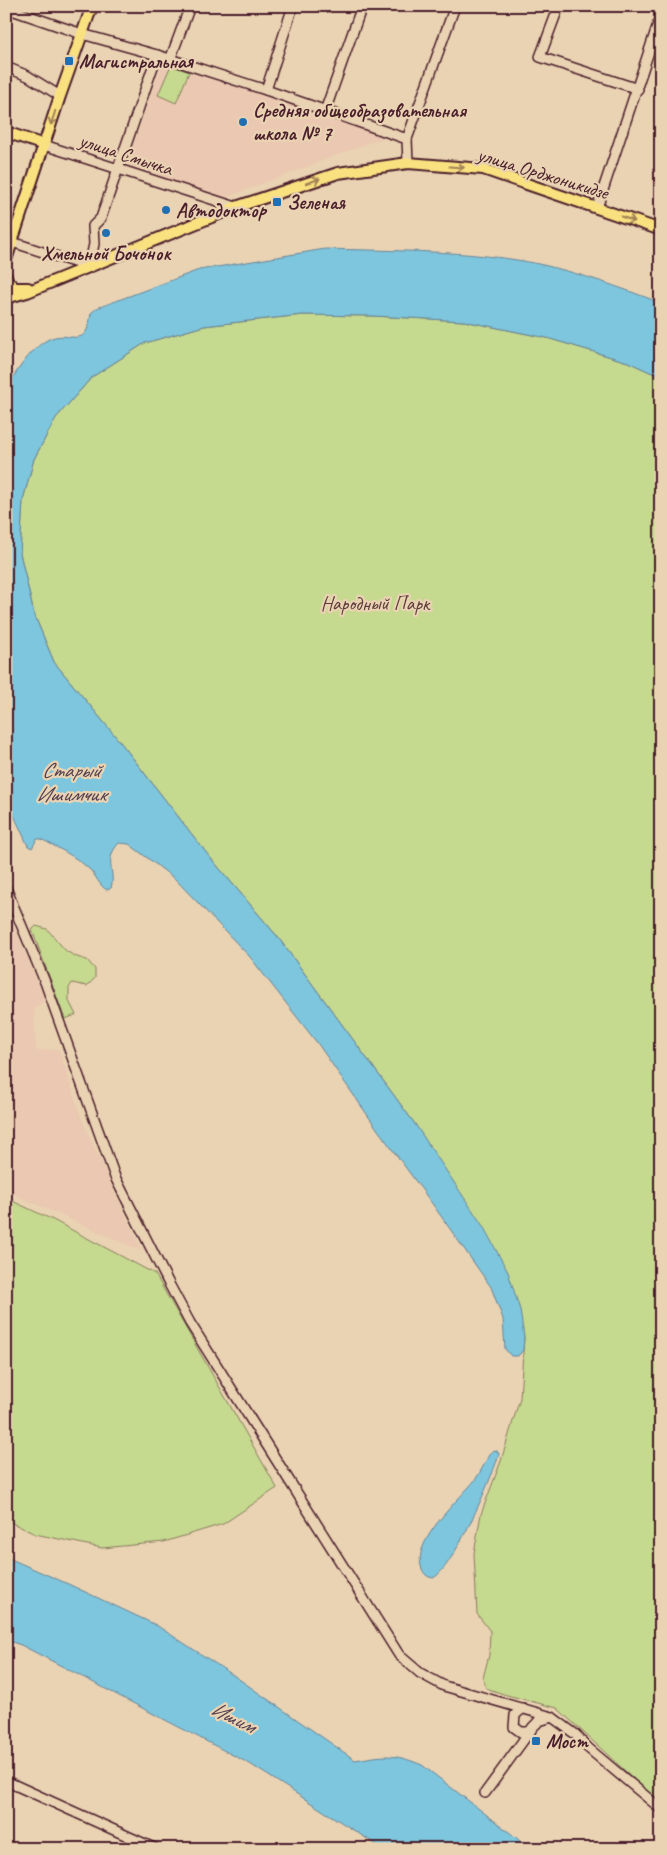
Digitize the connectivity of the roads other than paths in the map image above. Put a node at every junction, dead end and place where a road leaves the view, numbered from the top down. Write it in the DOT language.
graph roads {
  1 [pos="92,6"];
  2 [pos="190,6"];
  3 [pos="293,6"];
  4 [pos="362,6"];
  5 [pos="455,6"];
  6 [pos="560,6"];
  7 [pos="6,8"];
  8 [pos="661,15"];
  9 [pos="82,34"];
  10 [pos="157,55"];
  11 [pos="170,60"];
  12 [pos="6,67"];
  13 [pos="638,89"];
  14 [pos="266,90"];
  15 [pos="60,96"];
  16 [pos="325,111"];
  17 [pos="6,132"];
  18 [pos="407,139"];
  19 [pos="44,144"];
  20 [pos="408,163"];
  21 [pos="118,170"];
  22 [pos="236,208"];
  23 [pos="597,208"];
  24 [pos="661,230"];
  25 [pos="9,241"];
  26 [pos="6,260"];
  27 [pos="89,267"];
  28 [pos="6,276"];
  29 [pos="38,288"];
  30 [pos="6,298"];
  31 [pos="6,888"];
  32 [pos="523,1708"];
  33 [pos="552,1717"];
  34 [pos="530,1732"];
  35 [pos="6,1780"];
  36 [pos="486,1793"];
  37 [pos="661,1809"];
  38 [pos="156,1849"];
  1 -- 9 [label="main road"];
  2 -- 11 [label="street"];
  3 -- 14 [label="street"];
  4 -- 16 [label="street"];
  5 -- 18 [label="street"];
  6 -- 13 [label="street"];
  7 -- 9 [label="street"];
  8 -- 13 [label="street"];
  9 -- 10 [label="street"];
  9 -- 15 [label="main road"];
  10 -- 11 [label="street"];
  10 -- 21 [label="street"];
  11 -- 14 [label="street"];
  12 -- 15 [label="street"];
  13 -- 23 [label="street"];
  14 -- 16 [label="street"];
  15 -- 19 [label="main road, one-way"];
  16 -- 18 [label="street"];
  17 -- 19 [label="main road, улица Смычка"];
  18 -- 20 [label="street"];
  19 -- 21 [label="street, улица Смычка"];
  19 -- 25 [label="main road"];
  22 -- 20 [label="main road, улица Орджоникидзе, one-way"];
  20 -- 23 [label="main road, улица Орджоникидзе, one-way"];
  21 -- 22 [label="street, улица Смычка"];
  21 -- 27 [label="street"];
  22 -- 27 [label="main road, улица Орджоникидзе"];
  23 -- 24 [label="main road, улица Орджоникидзе, one-way"];
  25 -- 26 [label="main road"];
  25 -- 27 [label="street"];
  27 -- 29 [label="main road, улица Орджоникидзе"];
  28 -- 29 [label="main road"];
  29 -- 30 [label="main road, улица Орджоникидзе"];
  31 -- 32 [label="street"];
  32 -- 33 [label="street"];
  32 -- 34 [label="street"];
  33 -- 34 [label="street"];
  33 -- 37 [label="street"];
  34 -- 36 [label="street"];
  35 -- 38 [label="street"];
}
